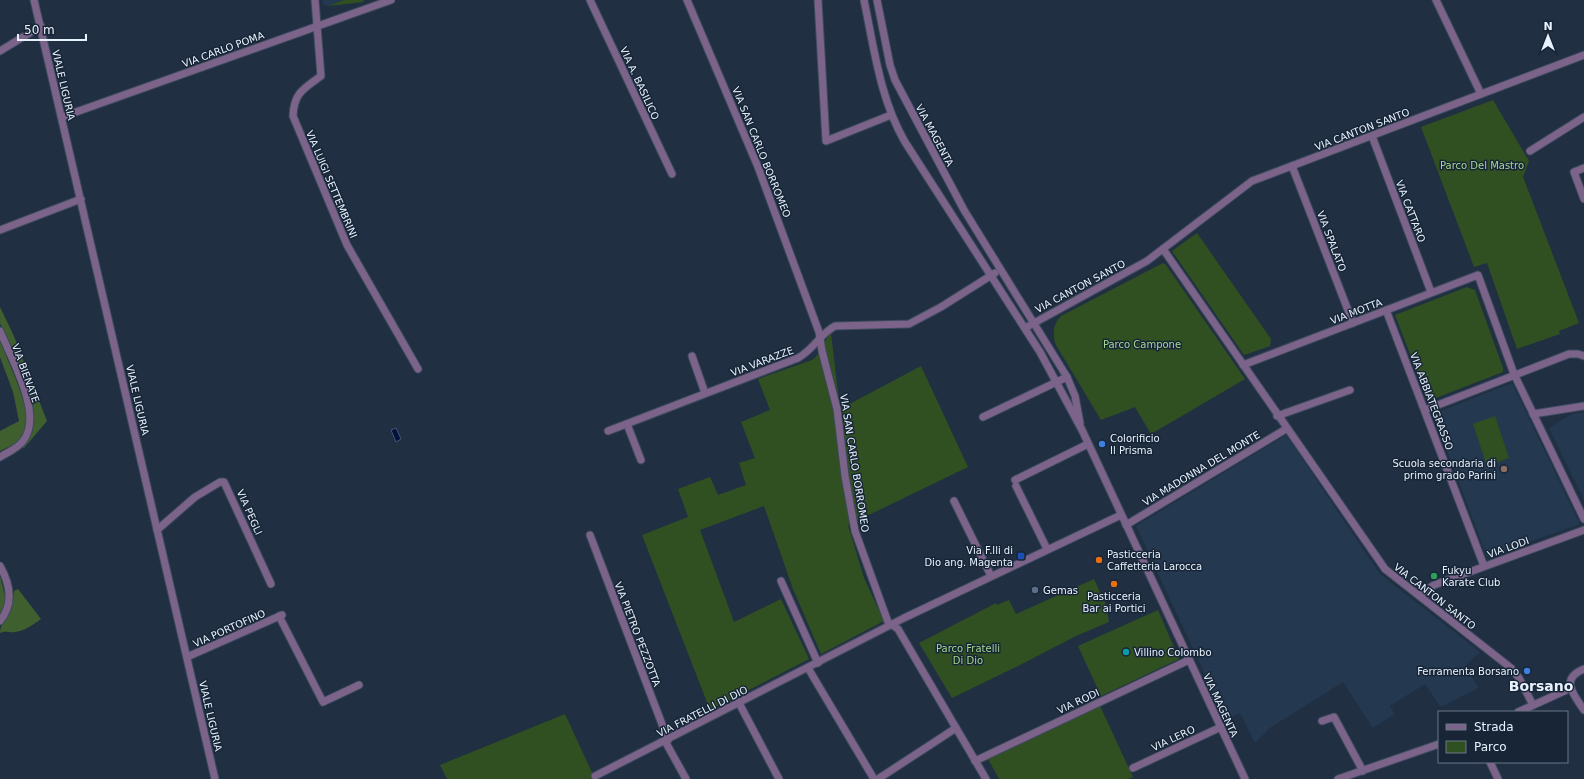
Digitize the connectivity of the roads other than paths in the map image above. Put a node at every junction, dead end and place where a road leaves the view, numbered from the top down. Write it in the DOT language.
graph roads {
  1 [pos="34,0"];
  2 [pos="315,0"];
  3 [pos="392,0"];
  4 [pos="590,0"];
  5 [pos="687,0"];
  6 [pos="818,0"];
  7 [pos="864,0"];
  8 [pos="877,0"];
  9 [pos="1436,0"];
  10 [pos="41,26"];
  11 [pos="318,26"];
  12 [pos="0,51"];
  13 [pos="1584,55"];
  14 [pos="890,65"];
  15 [pos="878,68"];
  16 [pos="1481,94"];
  17 [pos="891,115"];
  18 [pos="62,117"];
  19 [pos="1584,117"];
  20 [pos="1372,136"];
  21 [pos="1530,151"];
  22 [pos="1292,166"];
  23 [pos="1584,168"];
  24 [pos="672,174"];
  25 [pos="81,199"];
  26 [pos="1584,199"];
  27 [pos="0,230"];
  28 [pos="1163,249"];
  29 [pos="1001,269"];
  30 [pos="992,275"];
  31 [pos="1431,292"];
  32 [pos="1386,310"];
  33 [pos="1033,323"];
  34 [pos="1353,323"];
  35 [pos="1025,328"];
  36 [pos="0,332"];
  37 [pos="819,340"];
  38 [pos="692,356"];
  39 [pos="1584,356"];
  40 [pos="1243,365"];
  41 [pos="418,369"];
  42 [pos="1514,374"];
  43 [pos="1067,377"];
  44 [pos="1057,382"];
  45 [pos="1350,390"];
  46 [pos="705,393"];
  47 [pos="1584,406"];
  48 [pos="1425,410"];
  49 [pos="1533,414"];
  50 [pos="1277,416"];
  51 [pos="982,417"];
  52 [pos="627,424"];
  53 [pos="1286,429"];
  54 [pos="1082,430"];
  55 [pos="608,431"];
  56 [pos="1088,444"];
  57 [pos="0,457"];
  58 [pos="641,460"];
  59 [pos="954,502"];
  60 [pos="1121,515"];
  61 [pos="1584,519"];
  62 [pos="1126,525"];
  63 [pos="157,530"];
  64 [pos="1584,530"];
  65 [pos="590,536"];
  66 [pos="1048,549"];
  67 [pos="0,566"];
  68 [pos="1484,566"];
  69 [pos="991,576"];
  70 [pos="781,581"];
  71 [pos="271,584"];
  72 [pos="1419,595"];
  73 [pos="0,621"];
  74 [pos="893,625"];
  75 [pos="187,657"];
  76 [pos="1189,660"];
  77 [pos="818,663"];
  78 [pos="808,668"];
  79 [pos="1584,669"];
  80 [pos="359,685"];
  81 [pos="1571,688"];
  82 [pos="738,703"];
  83 [pos="1533,705"];
  84 [pos="1584,710"];
  85 [pos="1520,711"];
  86 [pos="1322,721"];
  87 [pos="1221,727"];
  88 [pos="956,728"];
  89 [pos="666,740"];
  90 [pos="1438,744"];
  91 [pos="975,761"];
  92 [pos="1490,763"];
  93 [pos="1133,768"];
  94 [pos="1363,770"];
  95 [pos="595,776"];
  96 [pos="215,779"];
  97 [pos="686,779"];
  98 [pos="780,779"];
  99 [pos="874,779"];
  100 [pos="878,779"];
  101 [pos="986,779"];
  102 [pos="1245,779"];
  103 [pos="1338,779"];
  104 [pos="1498,779"];
  1 -- 10 [label="street"];
  2 -- 11 [label="street, VIA LUIGI SETTEMBRINI"];
  3 -- 11 [label="street, VIA CARLO POMA"];
  4 -- 24 [label="street, VIA A. BASILICO"];
  5 -- 37 [label="street, VIA SAN CARLO BORROMEO"];
  6 -- 17 [label="street"];
  7 -- 15 [label="street, VIA MAGENTA"];
  8 -- 14 [label="street, VIA MAGENTA"];
  9 -- 16 [label="street"];
  10 -- 12 [label="street"];
  10 -- 18 [label="street, VIALE LIGURIA"];
  11 -- 18 [label="street, VIA CARLO POMA"];
  11 -- 41 [label="street, VIA LUIGI SETTEMBRINI"];
  13 -- 16 [label="street, VIA CANTON SANTO"];
  14 -- 15 [label="street"];
  14 -- 29 [label="street, VIA MAGENTA"];
  15 -- 17 [label="street, VIA MAGENTA"];
  16 -- 20 [label="street, VIA CANTON SANTO"];
  17 -- 30 [label="street, VIA MAGENTA"];
  18 -- 25 [label="street, VIALE LIGURIA"];
  19 -- 21 [label="street"];
  20 -- 22 [label="street, VIA CANTON SANTO"];
  20 -- 31 [label="street, VIA CATTARO"];
  22 -- 28 [label="street, VIA CANTON SANTO"];
  22 -- 34 [label="street, VIA SPALATO"];
  23 -- 26 [label="street"];
  25 -- 27 [label="street"];
  25 -- 63 [label="street, VIALE LIGURIA"];
  28 -- 33 [label="street, VIA CANTON SANTO"];
  28 -- 40 [label="street, VIA CANTON SANTO"];
  29 -- 30 [label="street"];
  29 -- 33 [label="street, VIA MAGENTA"];
  30 -- 35 [label="street, VIA MAGENTA"];
  30 -- 37 [label="street, VIA VARAZZE"];
  31 -- 32 [label="street, VIA MOTTA"];
  31 -- 42 [label="street, VIA MOTTA"];
  32 -- 34 [label="street, VIA MOTTA"];
  32 -- 48 [label="street, VIA ABBIATEGRASSO"];
  33 -- 35 [label="street, VIA CANTON SANTO"];
  33 -- 43 [label="street, VIA MAGENTA"];
  34 -- 40 [label="street, VIA MOTTA"];
  35 -- 44 [label="street, VIA MAGENTA"];
  36 -- 57 [label="street, VIA BIENATE"];
  37 -- 46 [label="street, VIA VARAZZE"];
  37 -- 74 [label="street, VIA SAN CARLO BORROMEO"];
  38 -- 46 [label="street"];
  39 -- 42 [label="street"];
  40 -- 50 [label="street, VIA CANTON SANTO"];
  42 -- 48 [label="street"];
  42 -- 49 [label="street"];
  43 -- 44 [label="street"];
  43 -- 54 [label="street, VIA MAGENTA"];
  44 -- 51 [label="street"];
  44 -- 54 [label="street, VIA MAGENTA"];
  45 -- 50 [label="street"];
  46 -- 52 [label="street, VIA VARAZZE"];
  47 -- 49 [label="street"];
  48 -- 68 [label="street, VIA ABBIATEGRASSO"];
  49 -- 61 [label="street"];
  50 -- 53 [label="street, VIA CANTON SANTO"];
  52 -- 55 [label="street, VIA VARAZZE"];
  52 -- 58 [label="street"];
  53 -- 62 [label="street, VIA MADONNA DEL MONTE"];
  53 -- 72 [label="street, VIA CANTON SANTO"];
  54 -- 56 [label="street, VIA MAGENTA"];
  56 -- 60 [label="street, VIA MAGENTA"];
  56 -- 66 [label="street"];
  59 -- 69 [label="street"];
  60 -- 62 [label="street, VIA MAGENTA"];
  60 -- 66 [label="street, VIA FRATELLI DI DIO"];
  62 -- 76 [label="street, VIA MAGENTA"];
  63 -- 71 [label="street, VIA PEGLI"];
  63 -- 75 [label="street, VIALE LIGURIA"];
  64 -- 68 [label="street, VIA LODI"];
  65 -- 89 [label="street, VIA PIETRO PEZZOTTA"];
  66 -- 69 [label="street, VIA FRATELLI DI DIO"];
  67 -- 73 [label="street"];
  68 -- 72 [label="street, VIA LODI"];
  69 -- 74 [label="street, VIA FRATELLI DI DIO"];
  70 -- 77 [label="street"];
  72 -- 83 [label="street, VIA CANTON SANTO"];
  74 -- 77 [label="street, VIA FRATELLI DI DIO"];
  74 -- 88 [label="street, VIA SAN CARLO BORROMEO"];
  75 -- 80 [label="street, VIA PORTOFINO"];
  75 -- 96 [label="street, VIALE LIGURIA"];
  76 -- 87 [label="street, VIA MAGENTA"];
  76 -- 91 [label="street, VIA RODI"];
  77 -- 78 [label="street, VIA FRATELLI DI DIO"];
  78 -- 82 [label="street, VIA FRATELLI DI DIO"];
  78 -- 99 [label="street"];
  79 -- 81 [label="street"];
  81 -- 83 [label="street"];
  81 -- 84 [label="street"];
  82 -- 89 [label="street, VIA FRATELLI DI DIO"];
  82 -- 98 [label="street"];
  83 -- 85 [label="street"];
  86 -- 94 [label="street"];
  87 -- 93 [label="street, VIA LERO"];
  87 -- 102 [label="street, VIA MAGENTA"];
  88 -- 91 [label="street, VIA SAN CARLO BORROMEO"];
  88 -- 100 [label="street"];
  89 -- 95 [label="street, VIA FRATELLI DI DIO"];
  89 -- 97 [label="street, VIA PIETRO PEZZOTTA"];
  90 -- 94 [label="street"];
  91 -- 101 [label="street, VIA SAN CARLO BORROMEO"];
  92 -- 104 [label="street"];
  94 -- 103 [label="street"];
}
